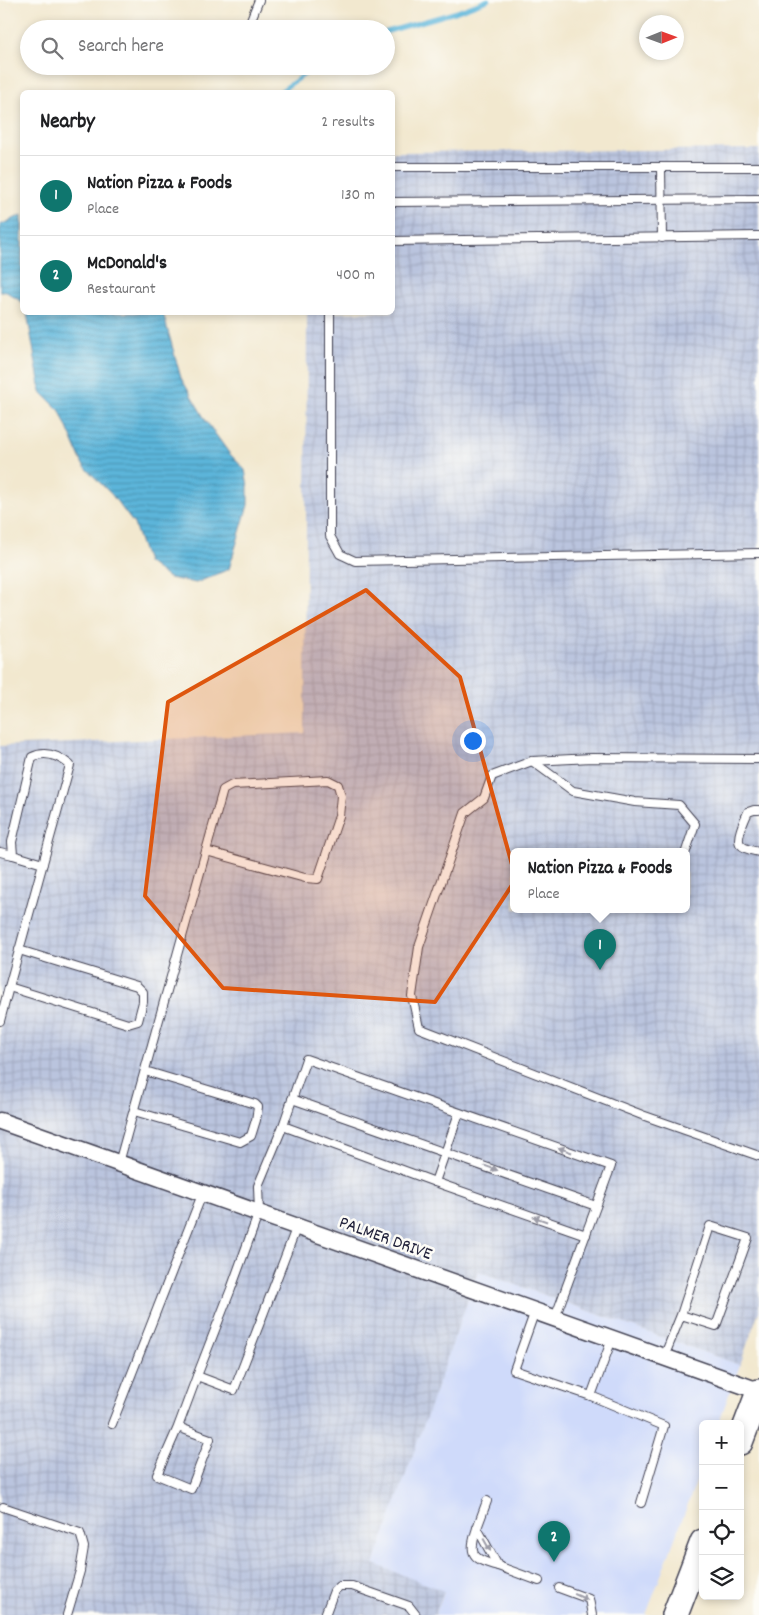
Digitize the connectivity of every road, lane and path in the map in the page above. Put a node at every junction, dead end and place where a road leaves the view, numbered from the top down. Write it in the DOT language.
graph roads {
  1 [pos="259,0"];
  2 [pos="251,20"];
  3 [pos="759,166"];
  4 [pos="395,167"];
  5 [pos="661,167"];
  6 [pos="759,199"];
  7 [pos="661,200"];
  8 [pos="395,202"];
  9 [pos="759,236"];
  10 [pos="662,238"];
  11 [pos="395,241"];
  12 [pos="330,315"];
  13 [pos="759,553"];
  14 [pos="759,759"];
  15 [pos="532,761"];
  16 [pos="759,810"];
  17 [pos="687,848"];
  18 [pos="206,851"];
  19 [pos="0,852"];
  20 [pos="759,852"];
  21 [pos="13,855"];
  22 [pos="43,864"];
  23 [pos="19,950"];
  24 [pos="9,987"];
  25 [pos="0,1021"];
  26 [pos="145,1071"];
  27 [pos="292,1099"];
  28 [pos="134,1110"];
  29 [pos="459,1113"];
  30 [pos="0,1121"];
  31 [pos="283,1126"];
  32 [pos="446,1152"];
  33 [pos="759,1156"];
  34 [pos="119,1163"];
  35 [pos="435,1182"];
  36 [pos="203,1192"];
  37 [pos="596,1206"];
  38 [pos="259,1212"];
  39 [pos="297,1226"];
  40 [pos="586,1235"];
  41 [pos="535,1312"];
  42 [pos="681,1315"];
  43 [pos="555,1318"];
  44 [pos="612,1339"];
  45 [pos="664,1357"];
  46 [pos="197,1376"];
  47 [pos="759,1392"];
  48 [pos="591,1396"];
  49 [pos="112,1424"];
  50 [pos="178,1428"];
  51 [pos="744,1431"];
  52 [pos="487,1501"];
  53 [pos="641,1503"];
  54 [pos="3,1506"];
  55 [pos="477,1528"];
  56 [pos="699,1552"];
  57 [pos="498,1566"];
  58 [pos="539,1581"];
  59 [pos="559,1588"];
  60 [pos="67,1615"];
  61 [pos="325,1615"];
  62 [pos="416,1615"];
  63 [pos="592,1615"];
  64 [pos="675,1615"];
  1 -- 2 [label="lane"];
  3 -- 5 [label="lane"];
  4 -- 5 [label="lane"];
  5 -- 7 [label="lane"];
  6 -- 7 [label="lane"];
  7 -- 8 [label="lane"];
  7 -- 10 [label="lane"];
  9 -- 10 [label="lane"];
  10 -- 11 [label="lane"];
  12 -- 13 [label="lane"];
  14 -- 15 [label="lane"];
  15 -- 17 [label="lane"];
  15 -- 33 [label="lane"];
  16 -- 20 [label="lane"];
  18 -- 18 [label="lane"];
  18 -- 26 [label="lane"];
  19 -- 21 [label="lane"];
  21 -- 22 [label="lane"];
  21 -- 22 [label="lane"];
  22 -- 23 [label="lane"];
  23 -- 24 [label="lane"];
  23 -- 24 [label="lane"];
  24 -- 25 [label="lane"];
  26 -- 28 [label="lane"];
  26 -- 28 [label="lane"];
  27 -- 29 [label="lane"];
  27 -- 31 [label="lane"];
  27 -- 32 [label="lane"];
  28 -- 34 [label="lane"];
  29 -- 32 [label="lane"];
  37 -- 29 [label="lane, one-way"];
  30 -- 34 [label="street, PALMER DRIVE"];
  31 -- 35 [label="lane"];
  31 -- 38 [label="lane"];
  32 -- 35 [label="lane"];
  32 -- 37 [label="lane, one-way"];
  34 -- 36 [label="street, PALMER DRIVE"];
  40 -- 35 [label="lane, one-way"];
  36 -- 38 [label="street, PALMER DRIVE"];
  36 -- 49 [label="lane"];
  37 -- 40 [label="lane"];
  38 -- 39 [label="street, PALMER DRIVE"];
  38 -- 46 [label="lane"];
  39 -- 41 [label="street, PALMER DRIVE"];
  39 -- 46 [label="lane"];
  40 -- 43 [label="lane"];
  41 -- 43 [label="street, PALMER DRIVE"];
  41 -- 48 [label="lane"];
  42 -- 42 [label="lane"];
  42 -- 45 [label="lane"];
  43 -- 44 [label="street, PALMER DRIVE"];
  44 -- 45 [label="street, PALMER DRIVE"];
  44 -- 48 [label="lane"];
  45 -- 47 [label="street, PALMER DRIVE"];
  46 -- 50 [label="lane"];
  47 -- 51 [label="main road"];
  48 -- 53 [label="lane"];
  50 -- 50 [label="lane"];
  52 -- 55 [label="lane"];
  54 -- 60 [label="lane"];
  55 -- 57 [label="lane, one-way"];
  55 -- 57 [label="lane"];
  56 -- 64 [label="main road"];
  57 -- 58 [label="lane"];
  59 -- 63 [label="lane, one-way"];
  61 -- 62 [label="lane"];
}
